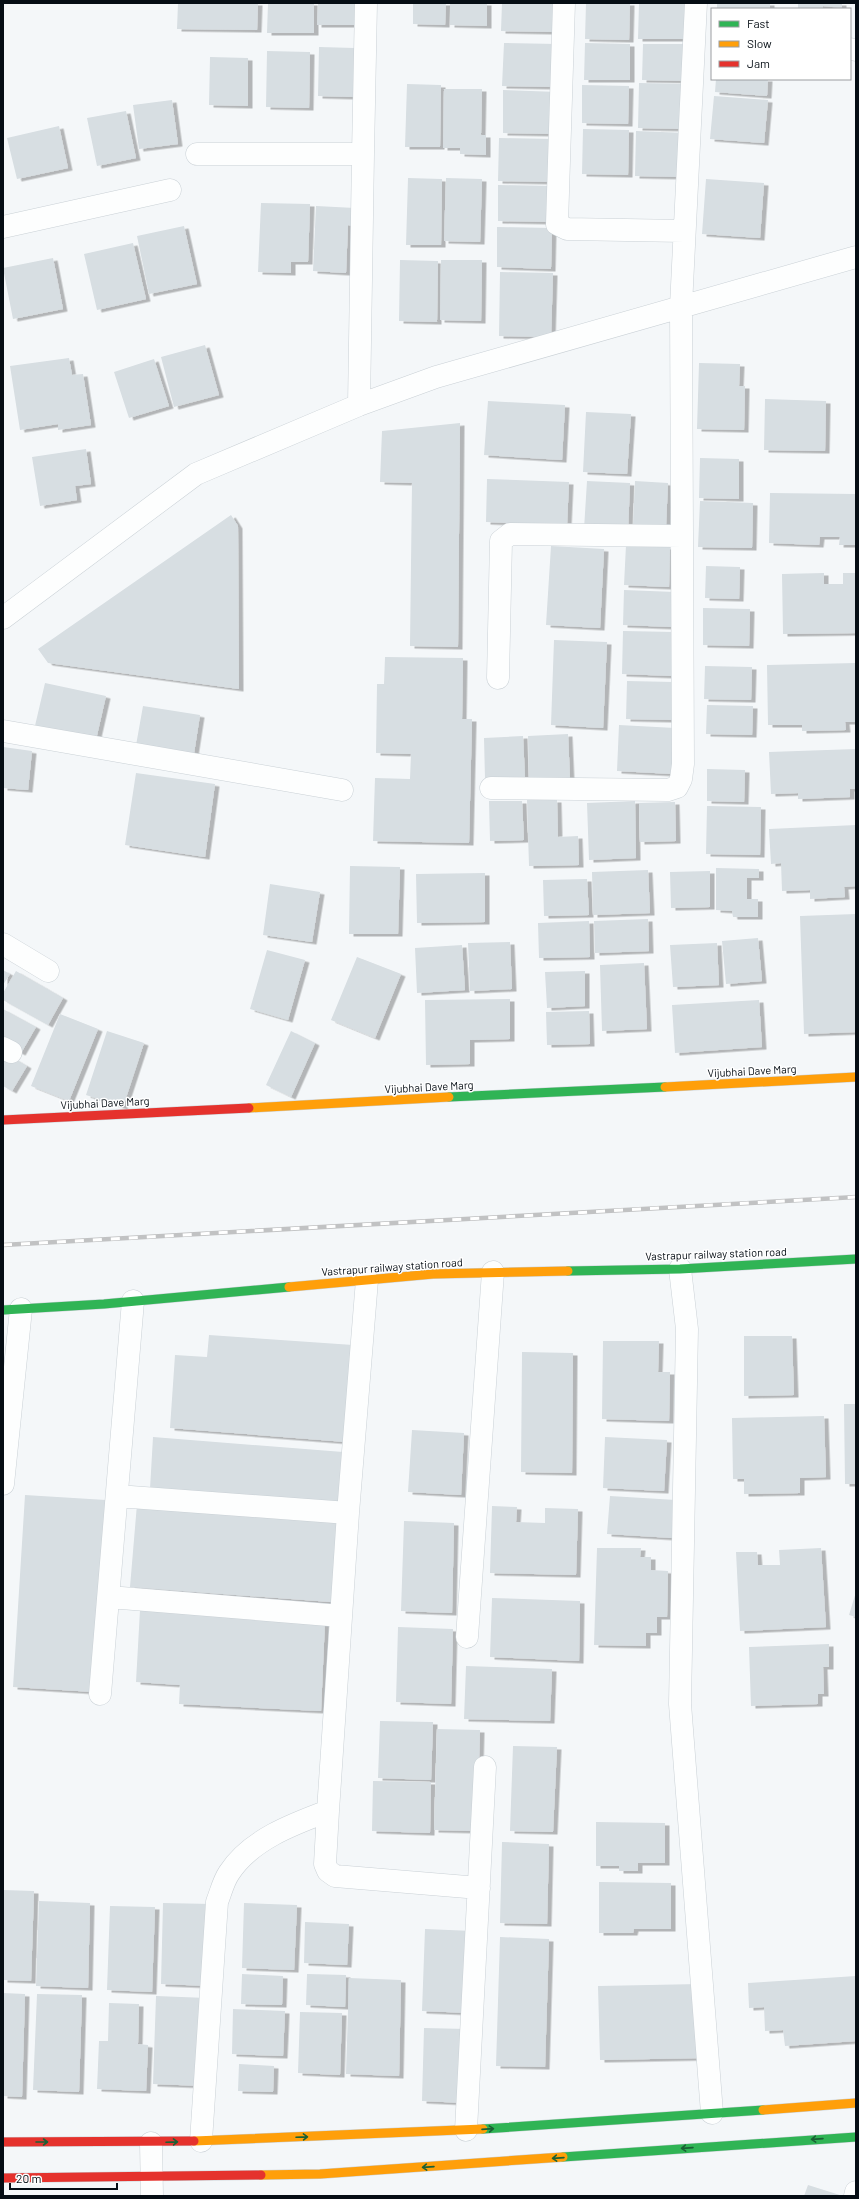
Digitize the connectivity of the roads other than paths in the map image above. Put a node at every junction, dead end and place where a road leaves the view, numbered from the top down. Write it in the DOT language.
graph roads {
  1 [pos="366,3"];
  2 [pos="564,3"];
  3 [pos="696,3"];
  4 [pos="197,154"];
  5 [pos="362,154"];
  6 [pos="170,190"];
  7 [pos="3,227"];
  8 [pos="684,231"];
  9 [pos="856,257"];
  10 [pos="681,306"];
  11 [pos="359,405"];
  12 [pos="682,536"];
  13 [pos="3,618"];
  14 [pos="498,678"];
  15 [pos="3,731"];
  16 [pos="491,788"];
  17 [pos="342,790"];
  18 [pos="3,944"];
  19 [pos="48,971"];
  20 [pos="856,1077"];
  21 [pos="3,1120"];
  22 [pos="856,1259"];
  23 [pos="680,1269"];
  24 [pos="493,1272"];
  25 [pos="367,1280"];
  26 [pos="133,1301"];
  27 [pos="12,1310"];
  28 [pos="3,1484"];
  29 [pos="117,1496"];
  30 [pos="348,1513"];
  31 [pos="109,1597"];
  32 [pos="340,1616"];
  33 [pos="467,1636"];
  34 [pos="100,1694"];
  35 [pos="486,1767"];
  36 [pos="328,1811"];
  37 [pos="479,1888"];
  38 [pos="856,2103"];
  39 [pos="712,2113"];
  40 [pos="466,2130"];
  41 [pos="856,2137"];
  42 [pos="201,2141"];
  43 [pos="3,2142"];
  44 [pos="151,2143"];
  45 [pos="3,2178"];
  46 [pos="152,2187"];
  47 [pos="856,2192"];
  48 [pos="855,2196"];
  1 -- 5 [label="street"];
  2 -- 8 [label="street"];
  3 -- 8 [label="street"];
  4 -- 5 [label="street"];
  5 -- 11 [label="street"];
  6 -- 7 [label="street"];
  8 -- 10 [label="street"];
  9 -- 10 [label="street"];
  10 -- 11 [label="street"];
  10 -- 12 [label="street"];
  11 -- 13 [label="street"];
  12 -- 14 [label="street"];
  12 -- 16 [label="street"];
  15 -- 17 [label="street"];
  18 -- 19 [label="street"];
  20 -- 21 [label="street, Vijubhai Dave Marg"];
  22 -- 23 [label="street, Vastrapur railway station road"];
  23 -- 24 [label="street, Vastrapur railway station road"];
  23 -- 39 [label="street"];
  24 -- 25 [label="street, Vastrapur railway station road"];
  24 -- 33 [label="street"];
  25 -- 26 [label="street, Vastrapur railway station road"];
  25 -- 30 [label="street"];
  26 -- 27 [label="street, Vastrapur railway station road"];
  26 -- 29 [label="street"];
  27 -- 28 [label="street"];
  29 -- 30 [label="street"];
  29 -- 31 [label="street"];
  30 -- 32 [label="street"];
  31 -- 32 [label="street"];
  31 -- 34 [label="street"];
  32 -- 36 [label="street"];
  35 -- 37 [label="street"];
  36 -- 37 [label="street"];
  36 -- 42 [label="street"];
  37 -- 40 [label="street"];
  38 -- 39 [label="street"];
  40 -- 39 [label="street, one-way"];
  42 -- 40 [label="street, one-way"];
  41 -- 46 [label="street, one-way"];
  44 -- 42 [label="street, one-way"];
  43 -- 44 [label="street, one-way"];
  44 -- 46 [label="street"];
  45 -- 46 [label="street"];
  47 -- 48 [label="street"];
}
